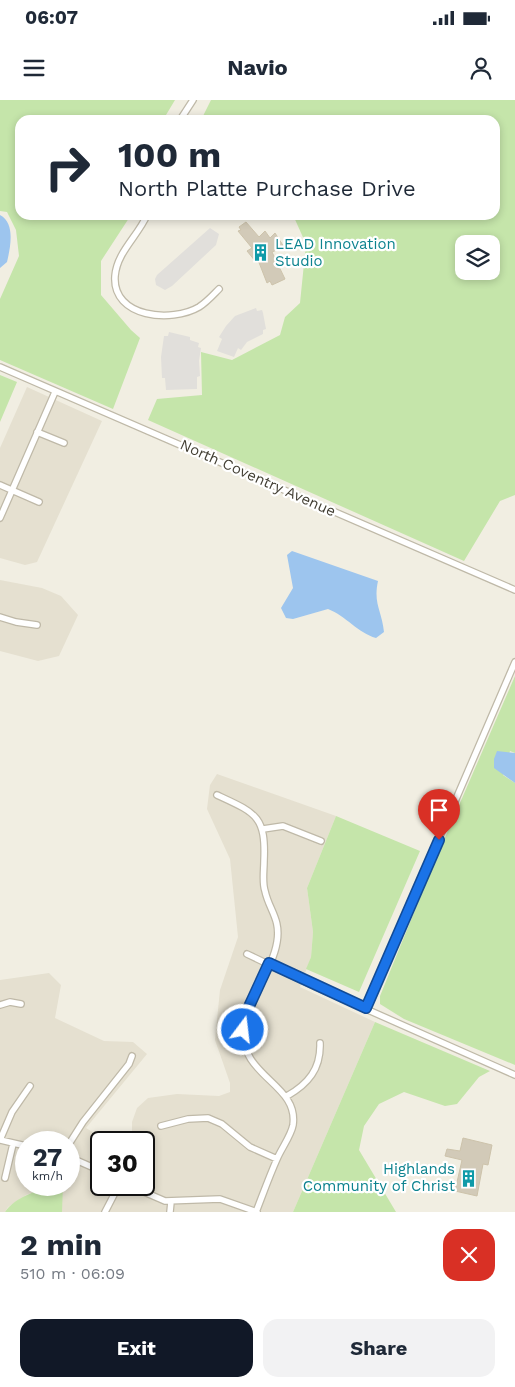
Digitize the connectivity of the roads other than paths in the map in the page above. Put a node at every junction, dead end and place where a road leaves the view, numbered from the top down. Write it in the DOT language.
graph roads {
  1 [pos="193,100"];
  2 [pos="183,115"];
  3 [pos="143,220"];
  4 [pos="219,288"];
  5 [pos="0,368"];
  6 [pos="55,392"];
  7 [pos="37,432"];
  8 [pos="64,443"];
  9 [pos="0,485"];
  10 [pos="12,491"];
  11 [pos="38,502"];
  12 [pos="0,518"];
  13 [pos="515,590"];
  14 [pos="0,617"];
  15 [pos="36,624"];
  16 [pos="515,662"];
  17 [pos="218,795"];
  18 [pos="263,829"];
  19 [pos="321,841"];
  20 [pos="247,954"];
  21 [pos="269,963"];
  22 [pos="21,1004"];
  23 [pos="0,1005"];
  24 [pos="366,1008"];
  25 [pos="320,1043"];
  26 [pos="132,1056"];
  27 [pos="515,1075"];
  28 [pos="30,1086"];
  29 [pos="287,1096"];
  30 [pos="161,1126"];
  31 [pos="77,1131"];
  32 [pos="0,1140"];
  33 [pos="13,1144"];
  34 [pos="277,1159"];
  35 [pos="5,1178"];
  36 [pos="113,1196"];
  37 [pos="152,1196"];
  38 [pos="171,1202"];
  39 [pos="105,1212"];
  40 [pos="170,1212"];
  41 [pos="256,1212"];
  1 -- 2 [label="street"];
  3 -- 4 [label="street"];
  5 -- 6 [label="street, North Coventry Avenue"];
  6 -- 7 [label="street"];
  6 -- 13 [label="street, North Coventry Avenue"];
  7 -- 8 [label="street"];
  7 -- 10 [label="street"];
  9 -- 10 [label="street"];
  10 -- 11 [label="street"];
  10 -- 12 [label="street"];
  14 -- 15 [label="street"];
  16 -- 24 [label="street"];
  17 -- 18 [label="street"];
  18 -- 19 [label="street"];
  18 -- 21 [label="street"];
  20 -- 21 [label="street"];
  21 -- 24 [label="street"];
  21 -- 29 [label="street"];
  22 -- 23 [label="street"];
  24 -- 27 [label="street"];
  25 -- 29 [label="street"];
  26 -- 31 [label="street"];
  28 -- 32 [label="street"];
  29 -- 34 [label="street"];
  30 -- 34 [label="street"];
  32 -- 33 [label="street"];
  33 -- 35 [label="street"];
  34 -- 41 [label="street"];
  36 -- 39 [label="street"];
  37 -- 38 [label="street"];
  38 -- 40 [label="street"];
  38 -- 41 [label="street"];
}
